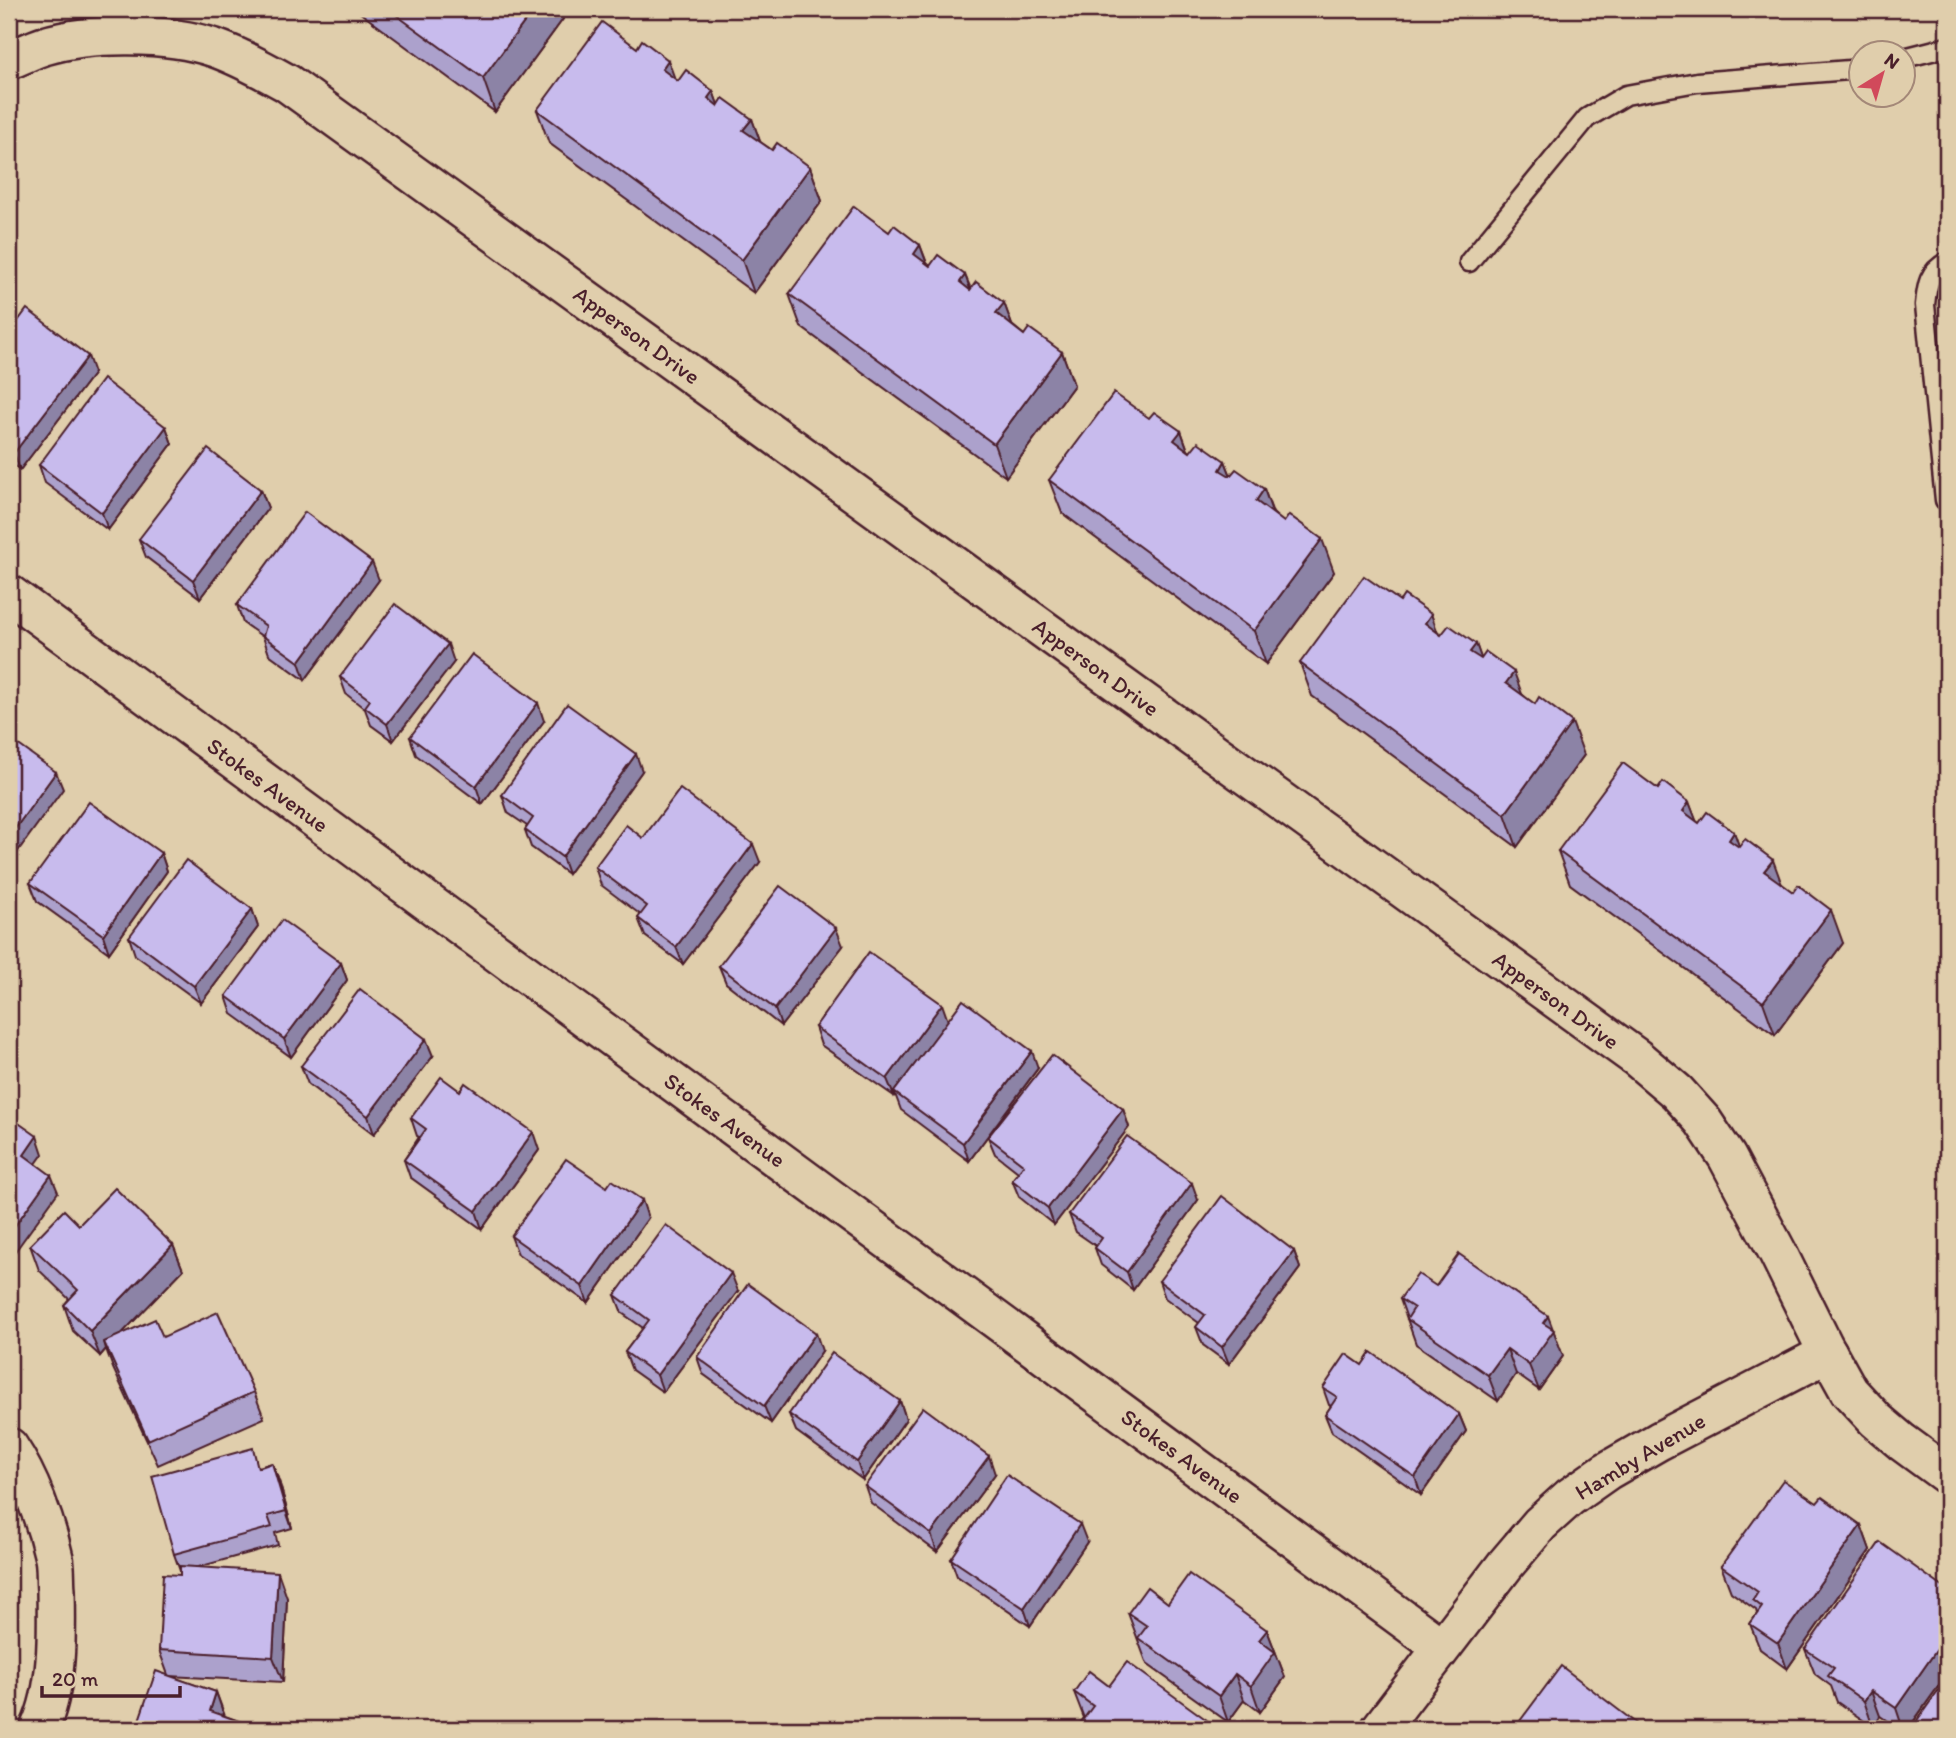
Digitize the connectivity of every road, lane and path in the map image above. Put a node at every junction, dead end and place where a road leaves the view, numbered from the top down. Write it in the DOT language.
graph roads {
  1 [pos="1947,47"];
  2 [pos="1918,54"];
  3 [pos="9,60"];
  4 [pos="1848,70"];
  5 [pos="1469,262"];
  6 [pos="1947,262"];
  7 [pos="1945,500"];
  8 [pos="9,594"];
  9 [pos="1828,1353"];
  10 [pos="9,1447"];
  11 [pos="1947,1475"];
  12 [pos="1441,1647"];
  13 [pos="39,1729"];
  14 [pos="1380,1729"];
  1 -- 2 [label="lane"];
  3 -- 9 [label="street, Apperson Drive"];
  4 -- 5 [label="lane"];
  6 -- 7 [label="lane"];
  8 -- 12 [label="street, Stokes Avenue"];
  9 -- 11 [label="street, Apperson Drive"];
  9 -- 12 [label="street, Hamby Avenue"];
  10 -- 13 [label="street"];
  12 -- 14 [label="street, Hamby Avenue"];
}
